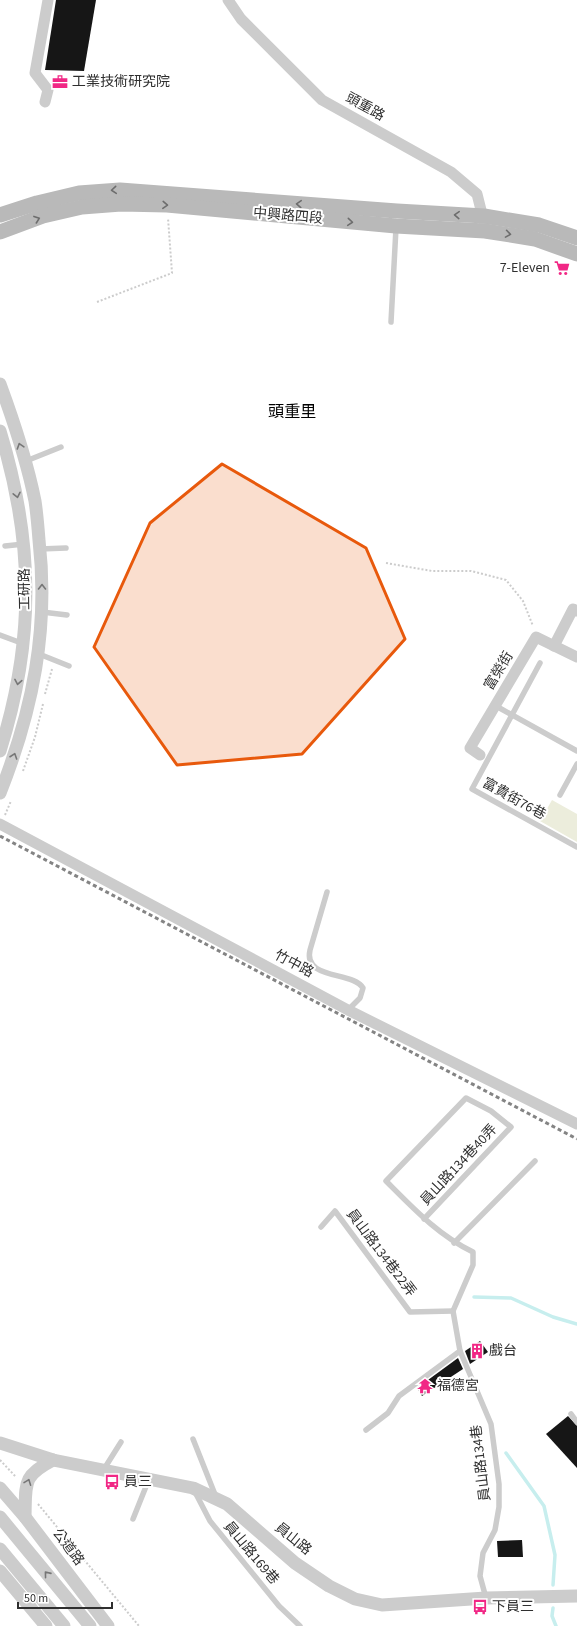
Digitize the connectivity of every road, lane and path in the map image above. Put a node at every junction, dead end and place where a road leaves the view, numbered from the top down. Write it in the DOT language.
graph roads {
  1 [pos="48,0"];
  2 [pos="228,0"];
  3 [pos="45,102"];
  4 [pos="167,205"];
  5 [pos="0,215"];
  6 [pos="396,219"];
  7 [pos="485,224"];
  8 [pos="0,232"];
  9 [pos="577,238"];
  10 [pos="577,254"];
  11 [pos="97,302"];
  12 [pos="391,322"];
  13 [pos="0,384"];
  14 [pos="0,431"];
  15 [pos="60,447"];
  16 [pos="25,462"];
  17 [pos="24,544"];
  18 [pos="5,546"];
  19 [pos="66,548"];
  20 [pos="40,549"];
  21 [pos="386,563"];
  22 [pos="577,611"];
  23 [pos="42,612"];
  24 [pos="67,615"];
  25 [pos="0,635"];
  26 [pos="536,637"];
  27 [pos="24,644"];
  28 [pos="554,646"];
  29 [pos="39,654"];
  30 [pos="577,657"];
  31 [pos="540,663"];
  32 [pos="69,666"];
  33 [pos="496,706"];
  34 [pos="513,715"];
  35 [pos="0,751"];
  36 [pos="577,751"];
  37 [pos="484,757"];
  38 [pos="577,764"];
  39 [pos="0,793"];
  40 [pos="560,795"];
  41 [pos="0,824"];
  42 [pos="577,847"];
  43 [pos="327,892"];
  44 [pos="348,1010"];
  45 [pos="577,1124"];
  46 [pos="535,1161"];
  47 [pos="424,1219"];
  48 [pos="321,1227"];
  49 [pos="454,1243"];
  50 [pos="453,1311"];
  51 [pos="460,1351"];
  52 [pos="570,1414"];
  53 [pos="577,1422"];
  54 [pos="366,1430"];
  55 [pos="193,1439"];
  56 [pos="121,1442"];
  57 [pos="0,1443"];
  58 [pos="0,1460"];
  59 [pos="53,1460"];
  60 [pos="104,1470"];
  61 [pos="150,1479"];
  62 [pos="0,1488"];
  63 [pos="26,1488"];
  64 [pos="193,1488"];
  65 [pos="216,1499"];
  66 [pos="0,1517"];
  67 [pos="25,1517"];
  68 [pos="133,1519"];
  69 [pos="0,1549"];
  70 [pos="0,1571"];
  71 [pos="577,1596"];
  72 [pos="486,1598"];
  73 [pos="46,1626"];
  74 [pos="64,1626"];
  75 [pos="90,1626"];
  76 [pos="108,1626"];
  77 [pos="139,1626"];
  78 [pos="300,1626"];
  1 -- 3 [label="street"];
  2 -- 7 [label="street, 頭重路"];
  4 -- 6 [label="main road, 中興路四段, one-way"];
  8 -- 4 [label="main road, 中興路四段, one-way"];
  4 -- 11 [label="path"];
  6 -- 5 [label="main road, 中興路四段, one-way"];
  6 -- 7 [label="main road, 中興路四段"];
  6 -- 12 [label="lane"];
  7 -- 9 [label="main road, 中興路四段"];
  7 -- 10 [label="main road, 中興路四段, one-way"];
  16 -- 13 [label="street, 工研路, one-way"];
  14 -- 17 [label="street, 工研路, one-way"];
  15 -- 16 [label="lane"];
  16 -- 20 [label="street, 工研路"];
  17 -- 18 [label="lane"];
  17 -- 27 [label="street, 工研路"];
  19 -- 20 [label="lane"];
  23 -- 20 [label="street, 工研路, one-way"];
  21 -- 26 [label="path"];
  22 -- 28 [label="street"];
  23 -- 24 [label="lane"];
  23 -- 29 [label="street, 工研路"];
  25 -- 27 [label="lane"];
  26 -- 28 [label="street"];
  26 -- 33 [label="street, 富榮街"];
  27 -- 35 [label="street, 工研路, one-way"];
  28 -- 30 [label="street"];
  29 -- 32 [label="lane"];
  39 -- 29 [label="street, 工研路, one-way"];
  31 -- 34 [label="lane, 富貴街76巷"];
  33 -- 34 [label="lane"];
  33 -- 37 [label="street, 富榮街"];
  34 -- 36 [label="lane"];
  34 -- 37 [label="lane, 富貴街76巷"];
  37 -- 42 [label="lane, 富貴街76巷"];
  38 -- 40 [label="lane"];
  41 -- 44 [label="street, 竹中路"];
  43 -- 44 [label="lane"];
  44 -- 45 [label="street, 竹中路"];
  46 -- 49 [label="lane"];
  47 -- 47 [label="lane, 員山路134巷40弄"];
  47 -- 49 [label="lane"];
  48 -- 50 [label="lane, 員山路134巷22弄"];
  49 -- 50 [label="lane"];
  50 -- 51 [label="lane, 員山路134巷"];
  51 -- 54 [label="lane"];
  51 -- 72 [label="lane, 員山路134巷"];
  52 -- 53 [label="lane"];
  55 -- 65 [label="lane"];
  56 -- 60 [label="lane"];
  57 -- 59 [label="street, 員山路"];
  58 -- 63 [label="path"];
  59 -- 60 [label="street, 員山路"];
  63 -- 59 [label="street, one-way"];
  60 -- 61 [label="street, 員山路"];
  61 -- 64 [label="street, 員山路"];
  61 -- 68 [label="lane"];
  62 -- 67 [label="street, 公道路"];
  63 -- 67 [label="street"];
  63 -- 77 [label="path"];
  64 -- 65 [label="street, 員山路"];
  64 -- 78 [label="lane, 員山路169巷"];
  65 -- 72 [label="street, 員山路"];
  75 -- 66 [label="street, one-way"];
  67 -- 76 [label="street, 公道路"];
  69 -- 74 [label="street"];
  70 -- 73 [label="street"];
  71 -- 72 [label="street, 員山路"];
}
